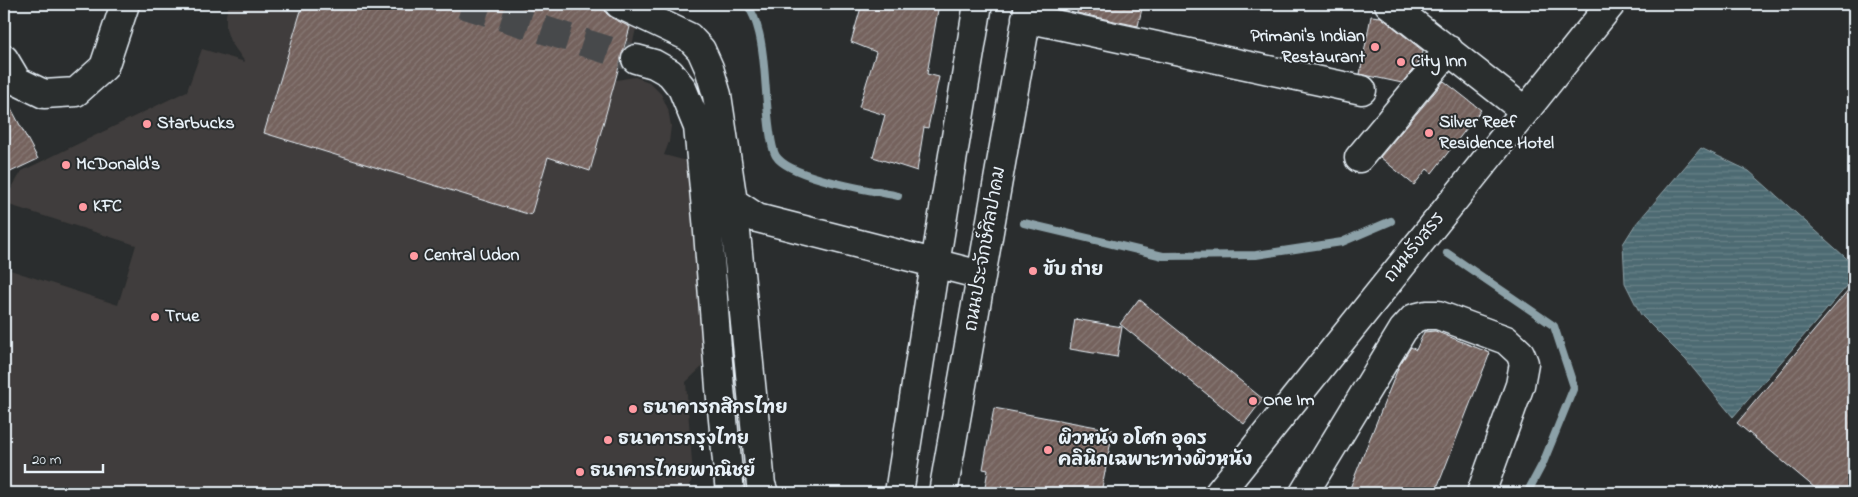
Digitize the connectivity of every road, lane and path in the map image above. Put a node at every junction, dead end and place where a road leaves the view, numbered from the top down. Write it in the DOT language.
graph roads {
  1 [pos="125,4"];
  2 [pos="619,4"];
  3 [pos="978,4"];
  4 [pos="1389,4"];
  5 [pos="1611,4"];
  6 [pos="1027,11"];
  7 [pos="1449,50"];
  8 [pos="4,59"];
  9 [pos="636,59"];
  10 [pos="1362,90"];
  11 [pos="1525,111"];
  12 [pos="1359,158"];
  13 [pos="733,202"];
  14 [pos="935,264"];
  15 [pos="981,275"];
  16 [pos="1381,291"];
  17 [pos="1426,315"];
  18 [pos="730,493"];
  19 [pos="764,493"];
  20 [pos="899,493"];
  21 [pos="943,493"];
  22 [pos="1219,493"];
  23 [pos="1304,493"];
  24 [pos="1481,493"];
  1 -- 8 [label="street"];
  2 -- 13 [label="street"];
  3 -- 14 [label="street"];
  4 -- 7 [label="street"];
  5 -- 11 [label="street, ถนนรังสรร"];
  6 -- 10 [label="street"];
  6 -- 15 [label="street, ถนนประจักษ์ศิลปาคม"];
  7 -- 11 [label="street"];
  7 -- 12 [label="street"];
  9 -- 18 [label="street"];
  11 -- 16 [label="street, ถนนรังสรร"];
  13 -- 14 [label="street"];
  13 -- 19 [label="street"];
  14 -- 15 [label="street"];
  14 -- 20 [label="street"];
  15 -- 21 [label="street, ถนนประจักษ์ศิลปาคม"];
  16 -- 17 [label="street"];
  16 -- 22 [label="street, ถนนรังสรร"];
  17 -- 23 [label="street"];
  17 -- 24 [label="street"];
}
